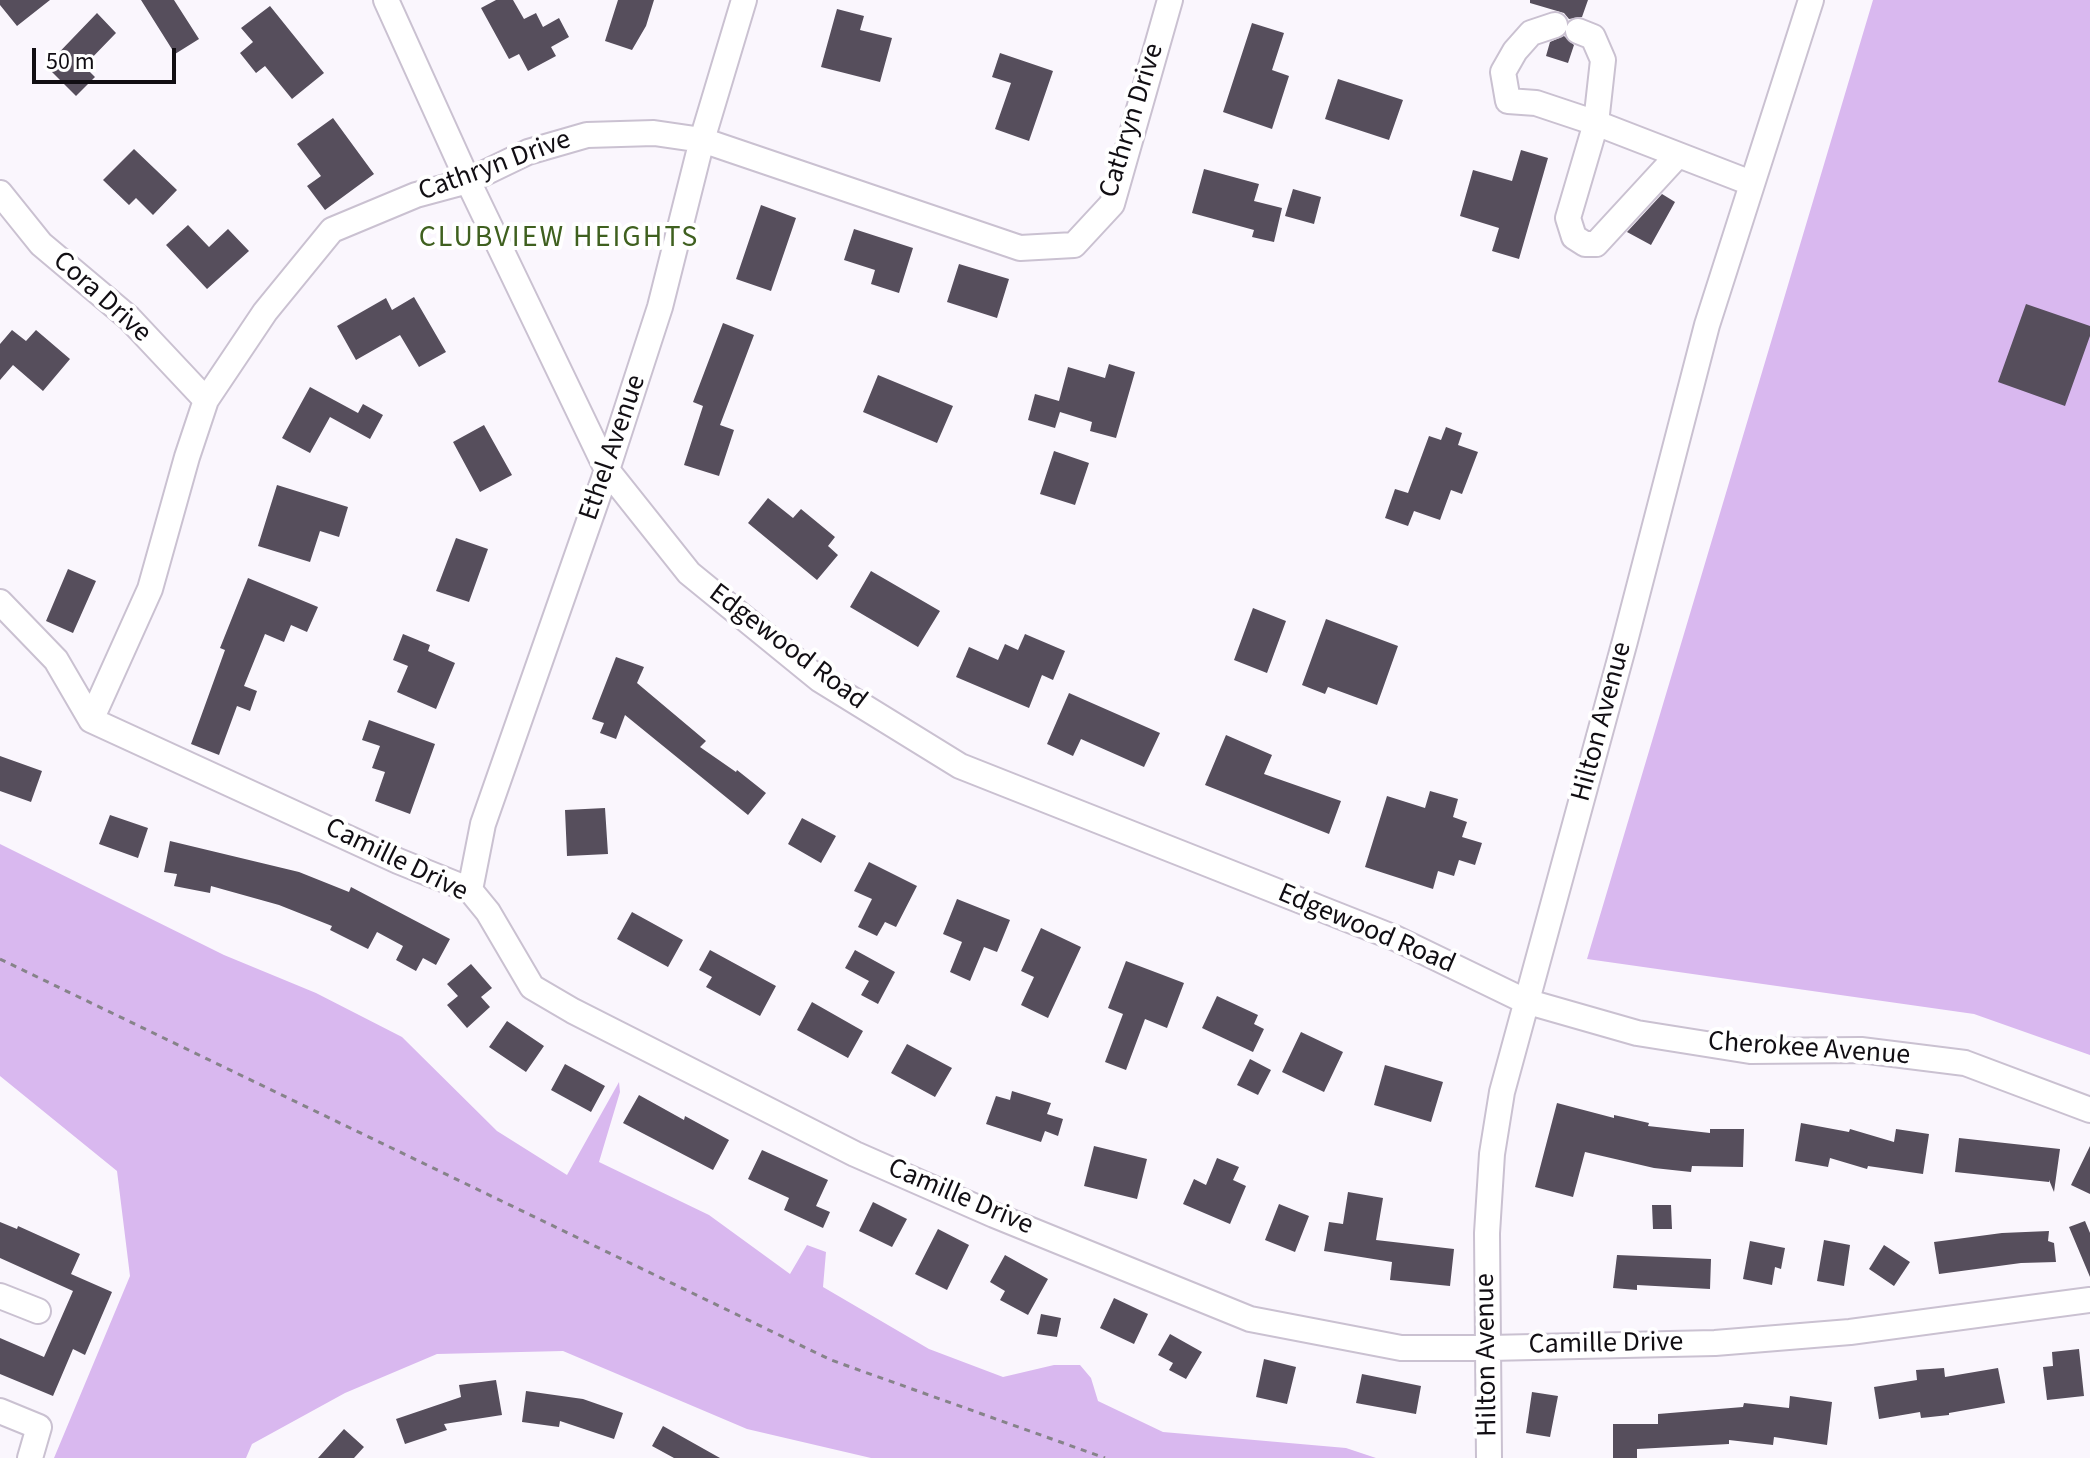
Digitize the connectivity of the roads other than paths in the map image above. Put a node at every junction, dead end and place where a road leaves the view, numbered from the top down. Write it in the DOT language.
graph roads {
  1 [pos="386,0"];
  2 [pos="744,0"];
  3 [pos="1170,0"];
  4 [pos="1811,0"];
  5 [pos="1596,123"];
  6 [pos="702,140"];
  7 [pos="1678,155"];
  8 [pos="468,181"];
  9 [pos="1751,183"];
  10 [pos="0,193"];
  11 [pos="206,400"];
  12 [pos="607,470"];
  13 [pos="0,602"];
  14 [pos="91,720"];
  15 [pos="470,890"];
  16 [pos="1525,1001"];
  17 [pos="2090,1110"];
  18 [pos="0,1296"];
  19 [pos="2090,1300"];
  20 [pos="38,1311"];
  21 [pos="1489,1348"];
  22 [pos="0,1411"];
  23 [pos="30,1458"];
  24 [pos="1489,1458"];
  1 -- 8 [label="street, Edgewood Road"];
  2 -- 6 [label="street, Ethel Avenue"];
  3 -- 6 [label="street, Cathryn Drive"];
  4 -- 9 [label="street, Hilton Avenue"];
  5 -- 5 [label="street"];
  5 -- 7 [label="street"];
  5 -- 7 [label="street"];
  6 -- 8 [label="street, Cathryn Drive"];
  6 -- 12 [label="street, Ethel Avenue"];
  7 -- 9 [label="street"];
  8 -- 11 [label="street, Cathryn Drive"];
  8 -- 12 [label="street, Edgewood Road"];
  9 -- 16 [label="street, Hilton Avenue"];
  10 -- 11 [label="street, Cora Drive"];
  11 -- 14 [label="street, Cathryn Drive"];
  12 -- 15 [label="street, Ethel Avenue"];
  12 -- 16 [label="street, Edgewood Road"];
  13 -- 14 [label="street"];
  14 -- 15 [label="street, Camille Drive"];
  15 -- 21 [label="street, Camille Drive"];
  16 -- 17 [label="street, Cherokee Avenue"];
  16 -- 21 [label="street, Hilton Avenue"];
  18 -- 20 [label="street"];
  19 -- 21 [label="street, Camille Drive"];
  21 -- 24 [label="street, Hilton Avenue"];
  22 -- 23 [label="street"];
}
